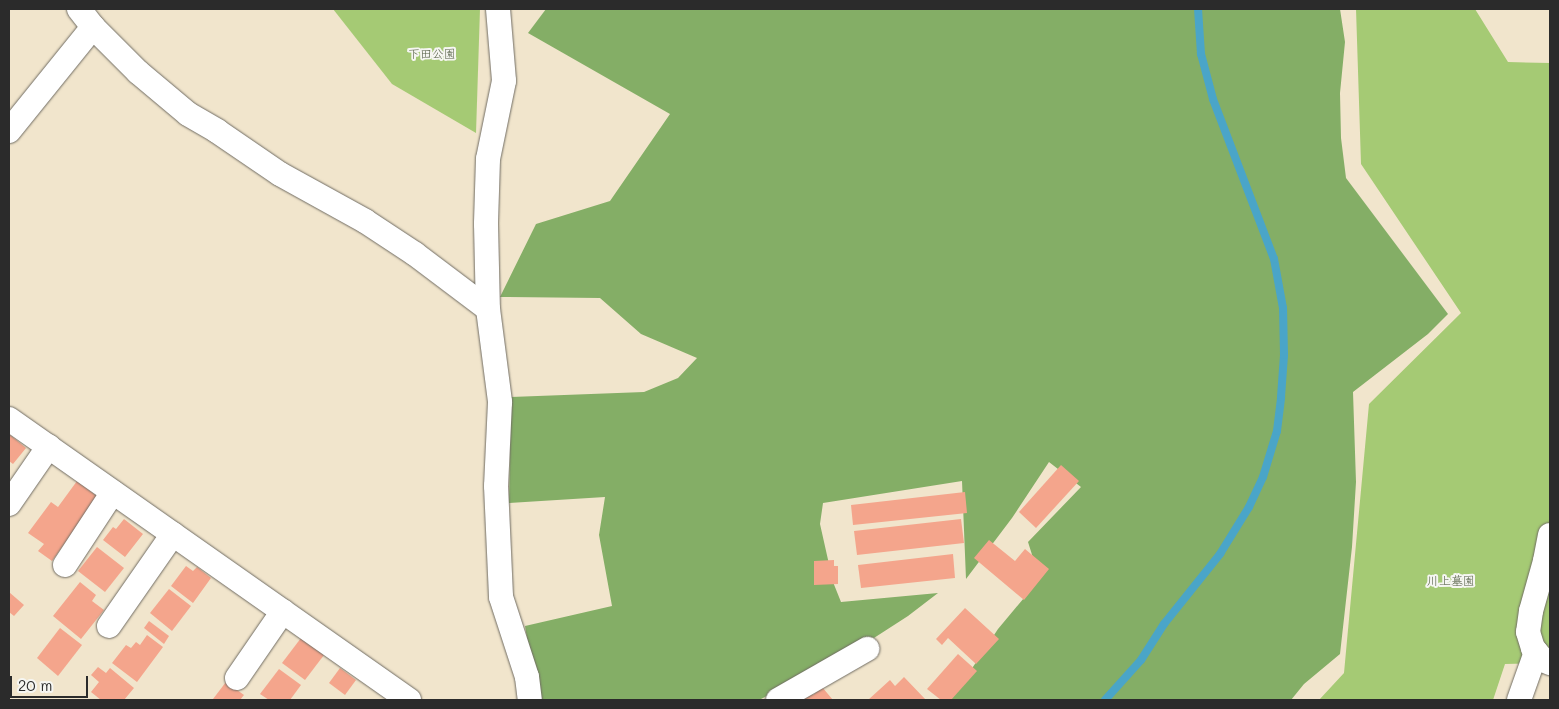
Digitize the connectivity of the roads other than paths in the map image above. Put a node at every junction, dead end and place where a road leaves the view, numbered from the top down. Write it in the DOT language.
graph roads {
  1 [pos="498,9"];
  2 [pos="86,18"];
  3 [pos="9,131"];
  4 [pos="488,309"];
  5 [pos="9,419"];
  6 [pos="49,446"];
  7 [pos="113,492"];
  8 [pos="9,504"];
  9 [pos="173,534"];
  10 [pos="1550,535"];
  11 [pos="65,565"];
  12 [pos="283,611"];
  13 [pos="109,626"];
  14 [pos="867,649"];
  15 [pos="1543,657"];
  16 [pos="237,678"];
  17 [pos="397,697"];
  18 [pos="530,700"];
  19 [pos="778,700"];
  20 [pos="1519,700"];
  1 -- 4 [label="street"];
  2 -- 3 [label="street"];
  2 -- 4 [label="street"];
  4 -- 18 [label="street"];
  5 -- 6 [label="street"];
  6 -- 7 [label="street"];
  6 -- 8 [label="street"];
  7 -- 9 [label="street"];
  7 -- 11 [label="street"];
  9 -- 12 [label="street"];
  9 -- 13 [label="street"];
  10 -- 15 [label="street"];
  12 -- 16 [label="street"];
  12 -- 17 [label="street"];
  14 -- 19 [label="street"];
  15 -- 20 [label="street"];
}
